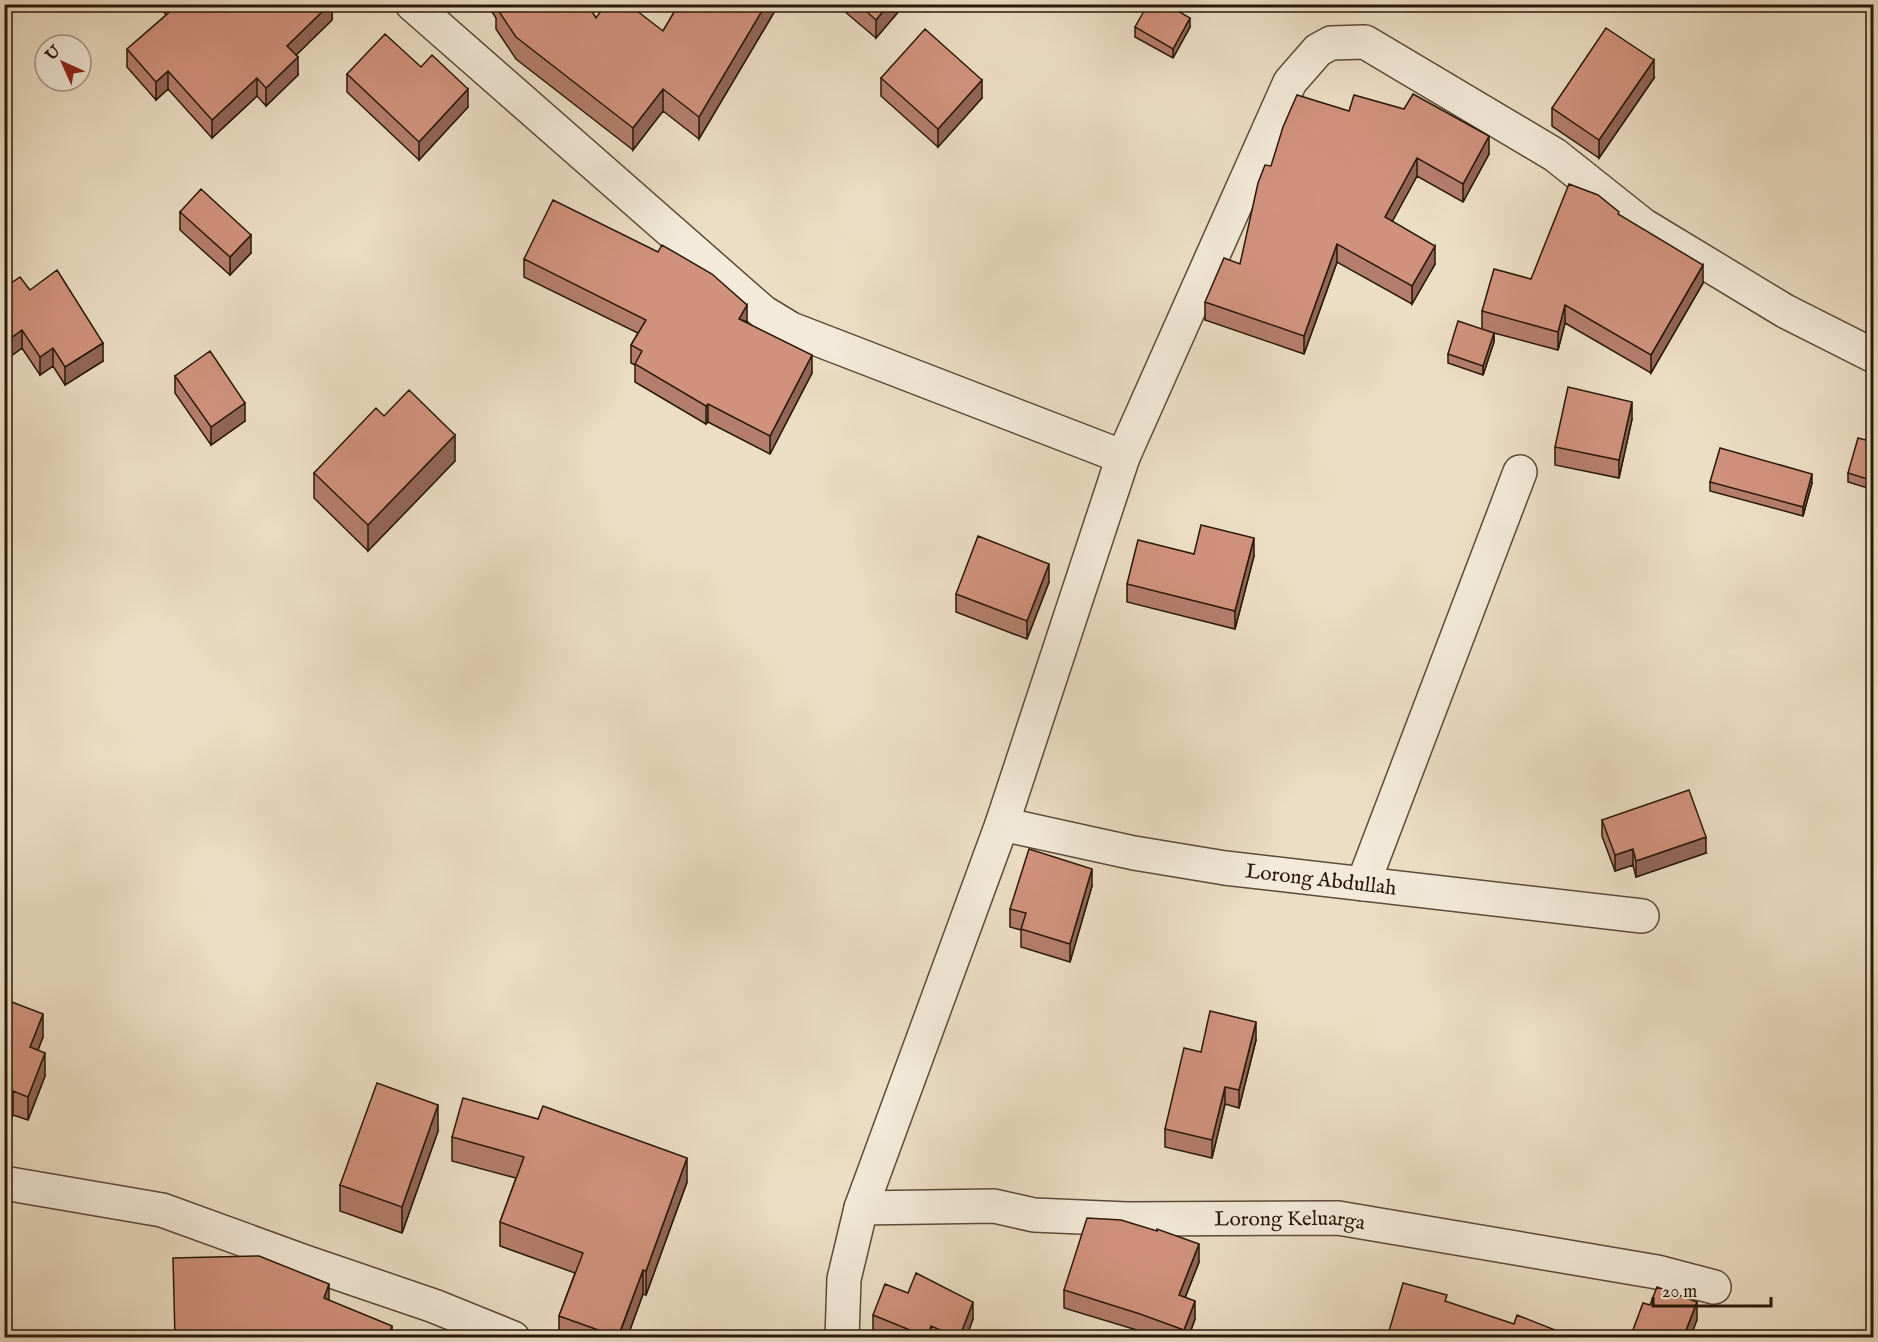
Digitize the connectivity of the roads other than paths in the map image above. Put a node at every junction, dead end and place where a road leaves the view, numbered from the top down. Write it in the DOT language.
graph roads {
  1 [pos="412,4"];
  2 [pos="1874,356"];
  3 [pos="1123,457"];
  4 [pos="1520,472"];
  5 [pos="1002,824"];
  6 [pos="1363,884"];
  7 [pos="1642,916"];
  8 [pos="4,1183"];
  9 [pos="861,1208"];
  10 [pos="1714,1287"];
  11 [pos="513,1338"];
  12 [pos="842,1338"];
  1 -- 3 [label="street"];
  2 -- 3 [label="street"];
  3 -- 5 [label="street"];
  4 -- 6 [label="street"];
  5 -- 6 [label="street, Lorong Abdullah"];
  5 -- 9 [label="street"];
  6 -- 7 [label="street, Lorong Abdullah"];
  8 -- 11 [label="street"];
  9 -- 10 [label="street, Lorong Keluarga"];
  9 -- 12 [label="street"];
}
